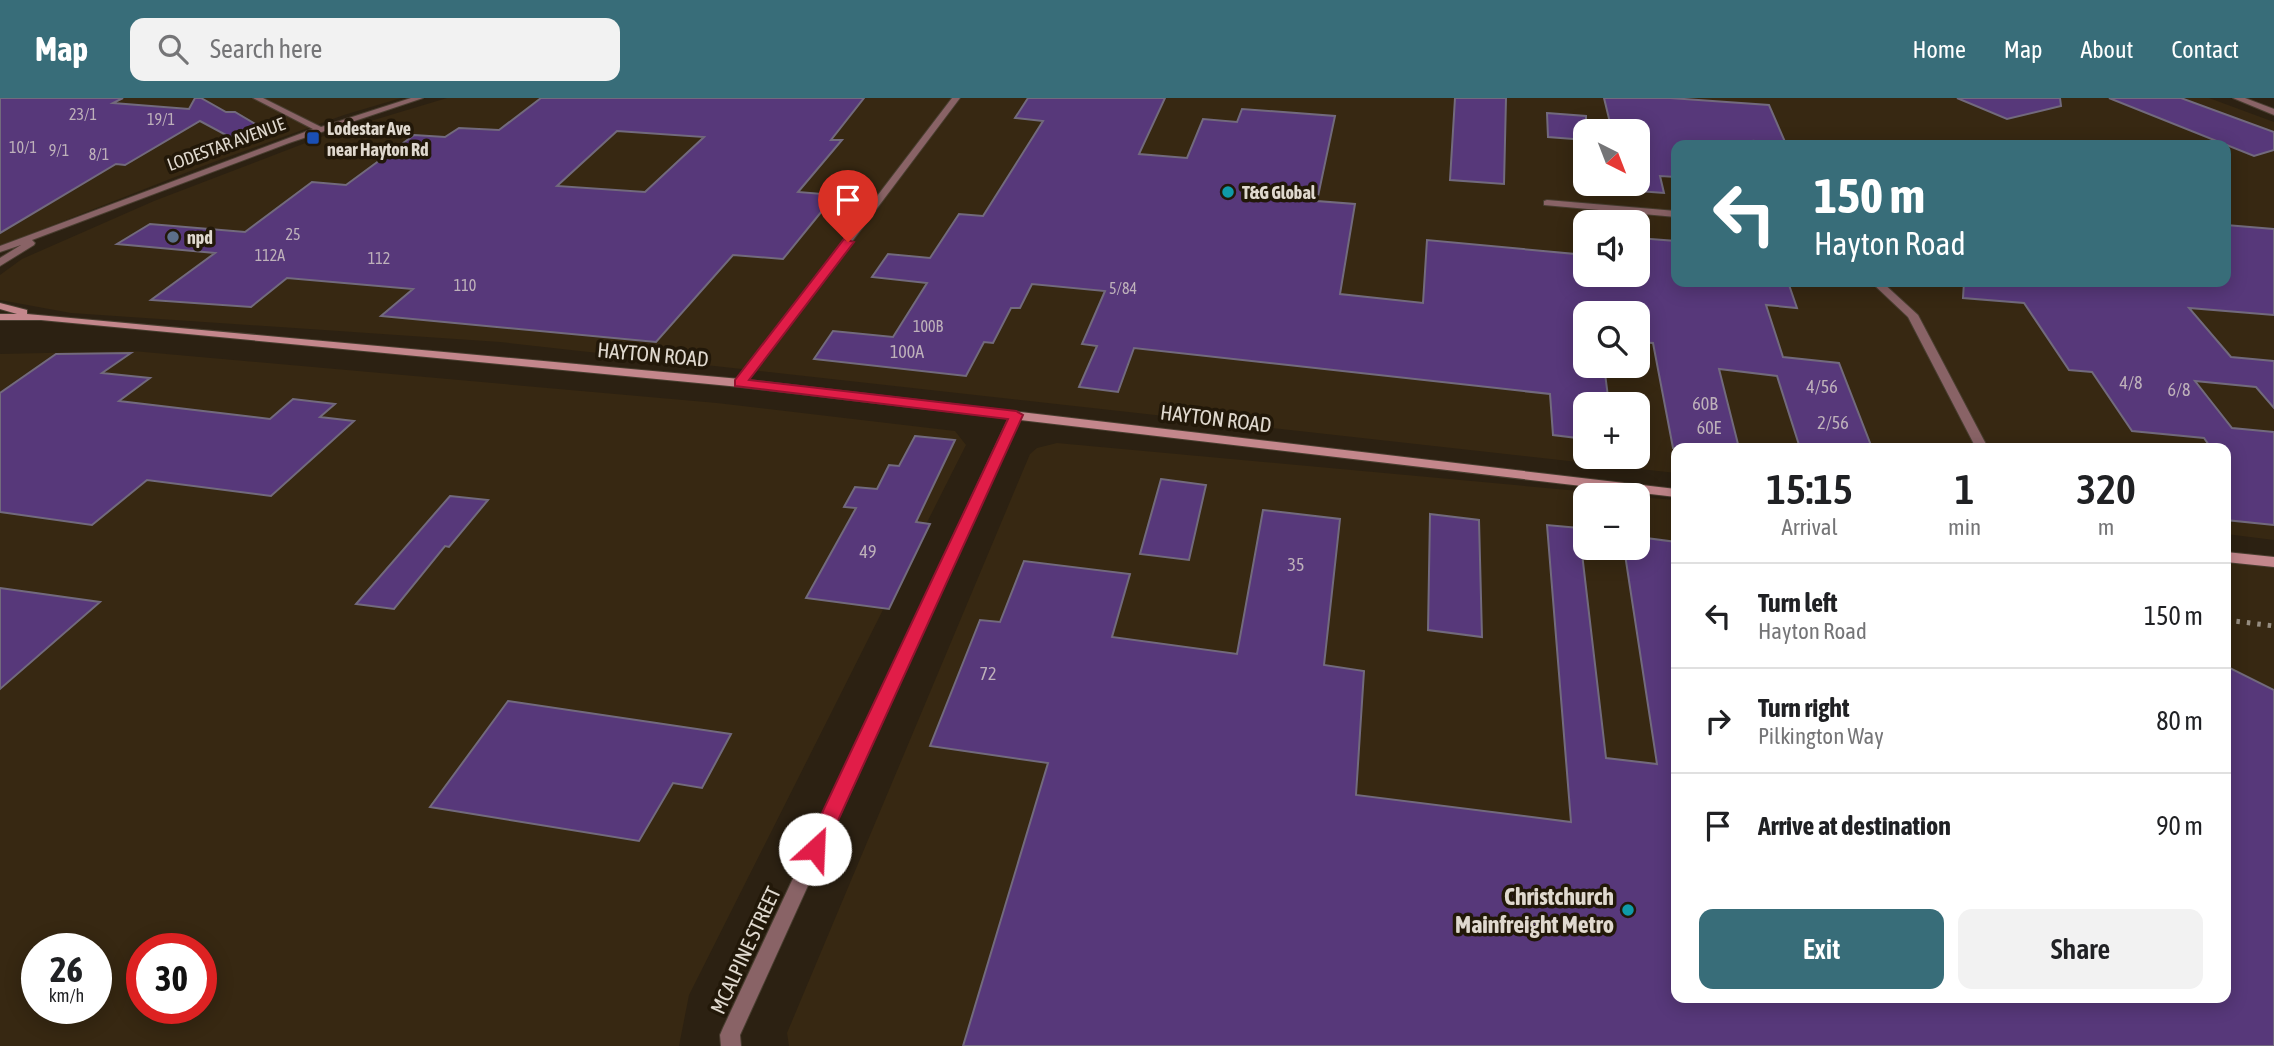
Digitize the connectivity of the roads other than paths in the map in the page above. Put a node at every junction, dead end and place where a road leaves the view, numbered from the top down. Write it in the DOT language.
graph roads {
  1 [pos="257,98"];
  2 [pos="419,98"];
  3 [pos="956,98"];
  4 [pos="2237,98"];
  5 [pos="2274,112"];
  6 [pos="319,129"];
  7 [pos="1547,203"];
  8 [pos="1671,214"];
  9 [pos="48,231"];
  10 [pos="0,249"];
  11 [pos="0,263"];
  12 [pos="1882,287"];
  13 [pos="0,306"];
  14 [pos="0,317"];
  15 [pos="41,317"];
  16 [pos="740,383"];
  17 [pos="1016,415"];
  18 [pos="1979,443"];
  19 [pos="1671,492"];
  20 [pos="2231,558"];
  21 [pos="2274,562"];
  22 [pos="731,1046"];
  1 -- 6 [label="street"];
  2 -- 6 [label="street, LODESTAR AVENUE"];
  3 -- 16 [label="street"];
  4 -- 5 [label="street"];
  6 -- 9 [label="street, LODESTAR AVENUE"];
  7 -- 8 [label="street"];
  9 -- 10 [label="street, LODESTAR AVENUE"];
  9 -- 11 [label="street, LODESTAR AVENUE"];
  12 -- 18 [label="street"];
  13 -- 15 [label="street, HAYTON ROAD"];
  14 -- 15 [label="street, HAYTON ROAD"];
  15 -- 16 [label="street, HAYTON ROAD"];
  16 -- 17 [label="street, HAYTON ROAD"];
  17 -- 19 [label="street, HAYTON ROAD"];
  17 -- 22 [label="street, MCALPINE STREET"];
  20 -- 21 [label="street"];
}
